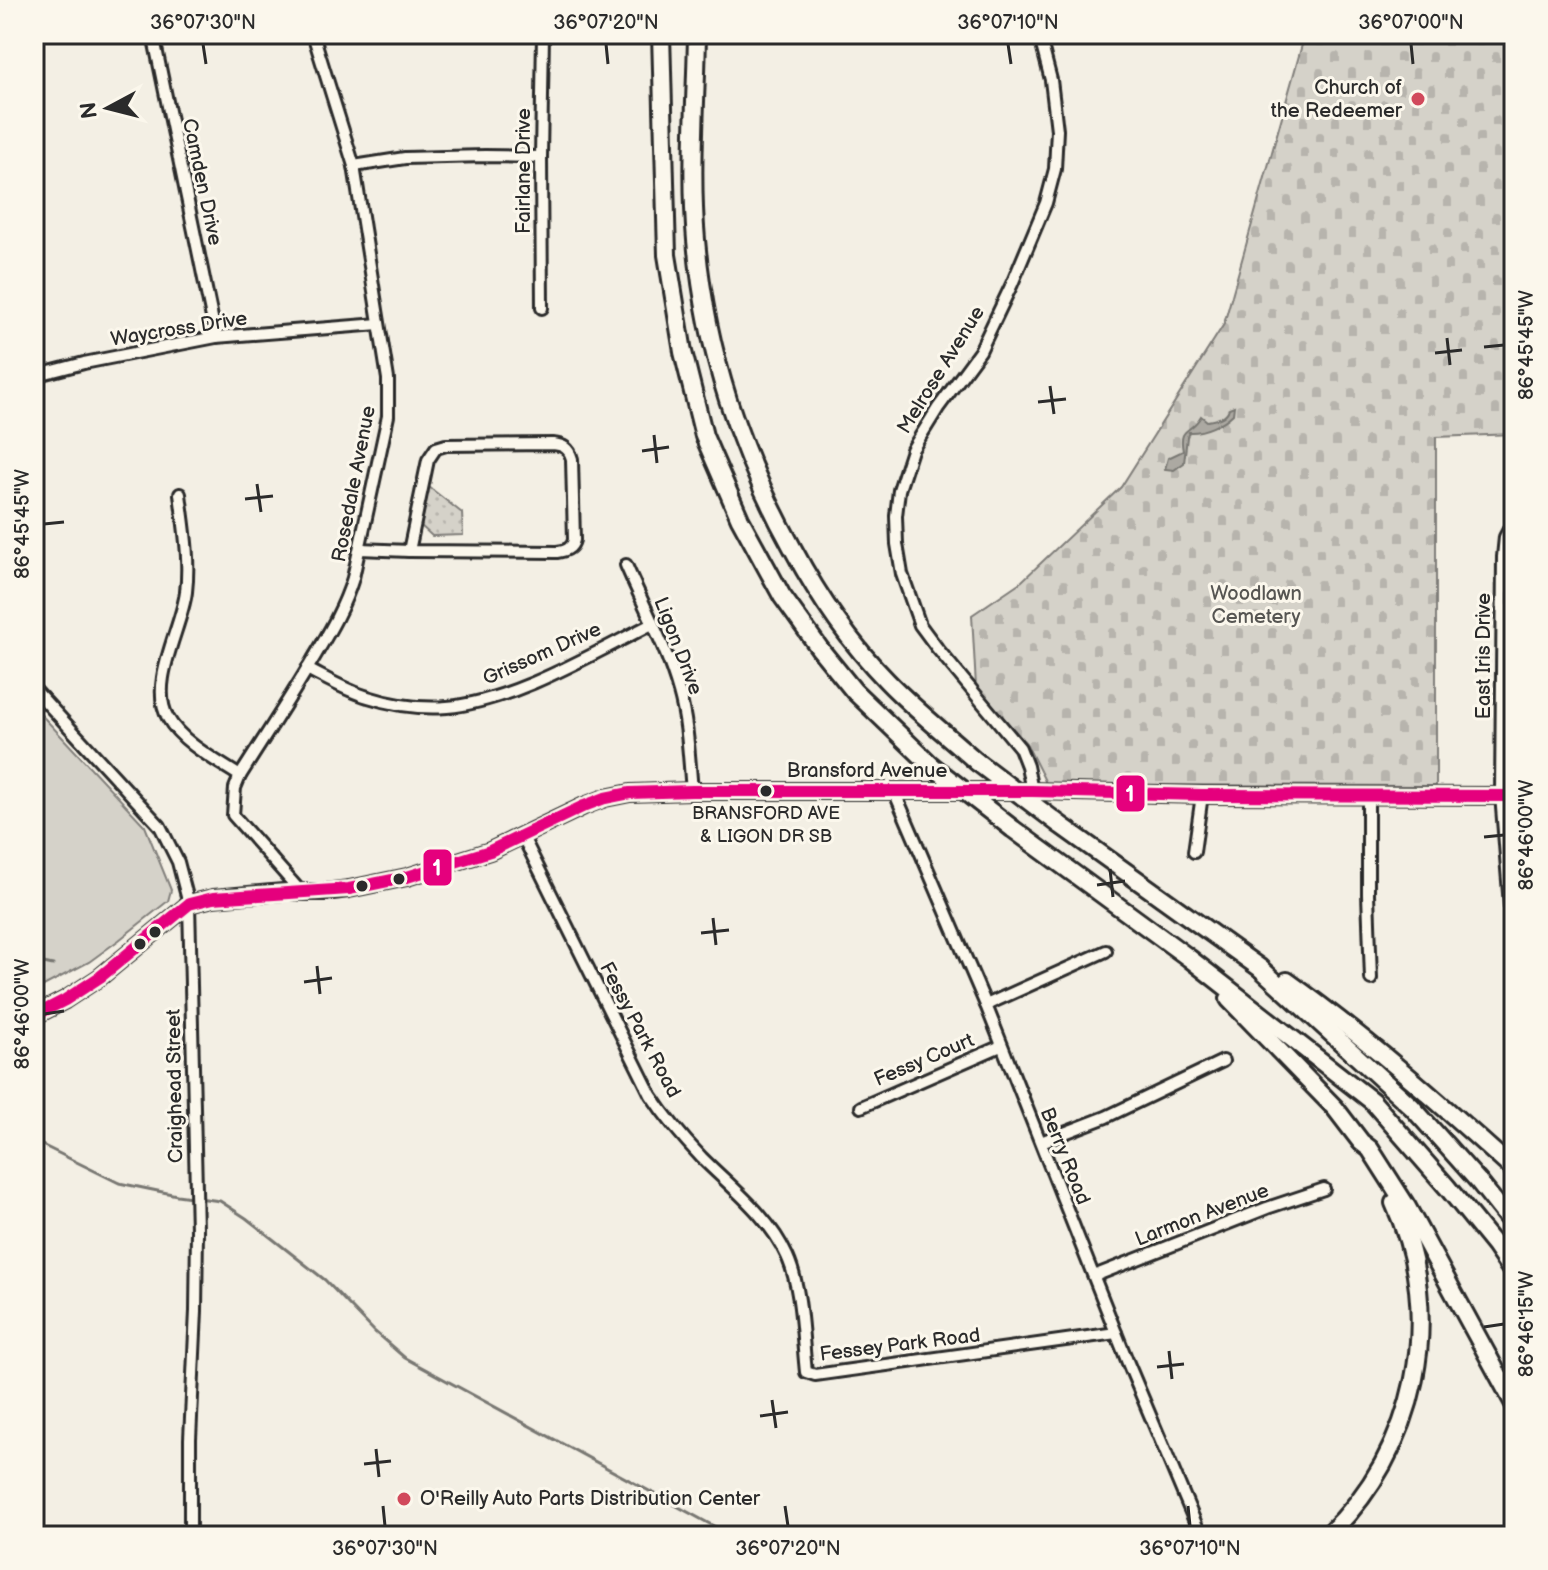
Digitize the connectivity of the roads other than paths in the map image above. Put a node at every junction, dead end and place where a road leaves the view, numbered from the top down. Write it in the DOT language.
graph roads {
  1 [pos="153,34"];
  2 [pos="313,34"];
  3 [pos="543,34"];
  4 [pos="661,34"];
  5 [pos="697,34"];
  6 [pos="1039,34"];
  7 [pos="541,157"];
  8 [pos="354,166"];
  9 [pos="542,308"];
  10 [pos="379,324"];
  11 [pos="216,337"];
  12 [pos="34,376"];
  13 [pos="180,494"];
  14 [pos="1514,520"];
  15 [pos="360,549"];
  16 [pos="409,551"];
  17 [pos="626,565"];
  18 [pos="1509,614"];
  19 [pos="652,624"];
  20 [pos="307,669"];
  21 [pos="1508,669"];
  22 [pos="34,689"];
  23 [pos="240,776"];
  24 [pos="692,791"];
  25 [pos="894,791"];
  26 [pos="1032,791"];
  27 [pos="1202,795"];
  28 [pos="1368,796"];
  29 [pos="1508,796"];
  30 [pos="522,835"];
  31 [pos="1194,852"];
  32 [pos="301,892"];
  33 [pos="189,904"];
  34 [pos="1106,951"];
  35 [pos="1514,955"];
  36 [pos="1189,958"];
  37 [pos="1260,968"];
  38 [pos="1371,979"];
  39 [pos="986,1005"];
  40 [pos="34,1016"];
  41 [pos="1001,1046"];
  42 [pos="1223,1061"];
  43 [pos="861,1107"];
  44 [pos="1041,1142"];
  45 [pos="1361,1142"];
  46 [pos="1514,1170"];
  47 [pos="1324,1189"];
  48 [pos="1514,1226"];
  49 [pos="787,1256"];
  50 [pos="1514,1274"];
  51 [pos="1094,1276"];
  52 [pos="1116,1333"];
  53 [pos="1514,1404"];
  54 [pos="190,1536"];
  55 [pos="1201,1536"];
  56 [pos="1327,1536"];
  1 -- 11 [label="street, Camden Drive"];
  2 -- 8 [label="street, Rosedale Avenue"];
  3 -- 7 [label="street, Fairlane Drive"];
  4 -- 36 [label="highway, bridge"];
  5 -- 37 [label="highway, bridge"];
  6 -- 26 [label="street, Melrose Avenue"];
  7 -- 8 [label="street"];
  7 -- 9 [label="street, Fairlane Drive"];
  8 -- 10 [label="street, Rosedale Avenue"];
  10 -- 11 [label="street, Waycross Drive"];
  10 -- 15 [label="street, Rosedale Avenue"];
  11 -- 12 [label="street, Waycross Drive"];
  13 -- 23 [label="street"];
  14 -- 18 [label="street, East Iris Drive"];
  15 -- 16 [label="street"];
  15 -- 20 [label="street, Rosedale Avenue"];
  16 -- 16 [label="street"];
  17 -- 19 [label="street, Ligon Drive"];
  18 -- 21 [label="street, East Iris Drive"];
  19 -- 20 [label="street, Grissom Drive"];
  19 -- 24 [label="street, Ligon Drive"];
  20 -- 23 [label="street, Rosedale Avenue"];
  21 -- 29 [label="street, East Iris Drive"];
  22 -- 33 [label="street, Craighead Street"];
  23 -- 32 [label="street, Rosedale Avenue"];
  24 -- 25 [label="main road, Bransford Avenue"];
  24 -- 30 [label="main road, Bransford Avenue"];
  25 -- 26 [label="main road, Bransford Avenue"];
  25 -- 39 [label="street, Berry Road"];
  26 -- 27 [label="main road, Bransford Avenue"];
  27 -- 28 [label="main road, Bransford Avenue"];
  27 -- 31 [label="street"];
  28 -- 29 [label="main road, Bransford Avenue"];
  28 -- 38 [label="street"];
  29 -- 35 [label="street, East Iris Drive"];
  30 -- 32 [label="main road, Bransford Avenue"];
  30 -- 49 [label="street, Fessy Park Road"];
  32 -- 33 [label="main road, Bransford Avenue"];
  33 -- 40 [label="main road, Bransford Avenue"];
  33 -- 54 [label="street, Craighead Street"];
  34 -- 39 [label="street"];
  36 -- 45 [label="highway"];
  36 -- 50 [label="highway"];
  37 -- 46 [label="highway"];
  37 -- 48 [label="highway"];
  39 -- 41 [label="street, Berry Road"];
  41 -- 43 [label="street, Fessy Court"];
  41 -- 44 [label="street, Berry Road"];
  42 -- 44 [label="street"];
  44 -- 51 [label="street, Berry Road"];
  45 -- 53 [label="highway"];
  45 -- 56 [label="highway"];
  47 -- 51 [label="street, Larmon Avenue"];
  49 -- 52 [label="street, Fessey Park Road"];
  51 -- 52 [label="street, Berry Road"];
  52 -- 55 [label="street, Berry Road"];
}
